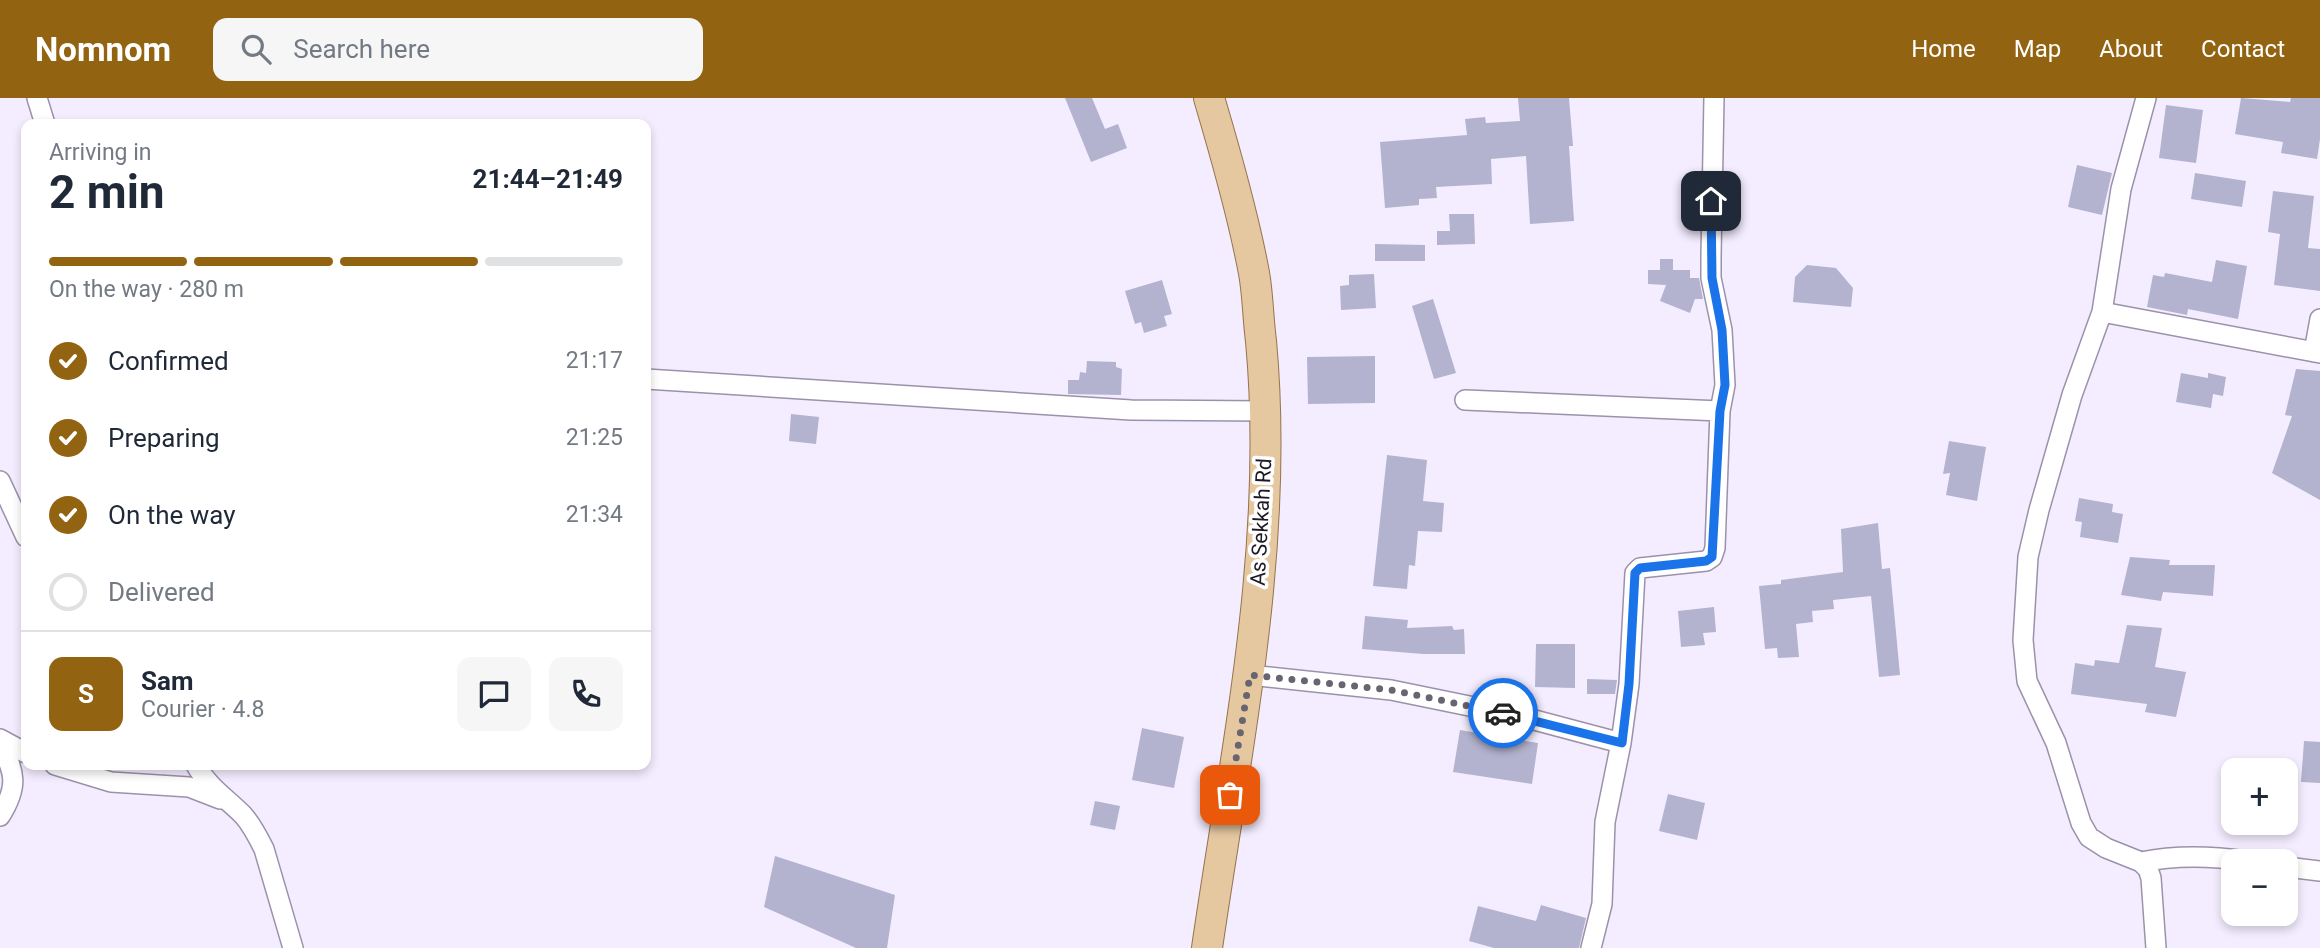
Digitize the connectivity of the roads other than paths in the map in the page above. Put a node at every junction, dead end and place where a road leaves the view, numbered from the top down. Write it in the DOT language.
graph roads {
  1 [pos="37,98"];
  2 [pos="1209,98"];
  3 [pos="1714,98"];
  4 [pos="2146,98"];
  5 [pos="43,119"];
  6 [pos="2102,312"];
  7 [pos="2320,319"];
  8 [pos="2317,352"];
  9 [pos="651,379"];
  10 [pos="1465,400"];
  11 [pos="1265,411"];
  12 [pos="1720,411"];
  13 [pos="0,481"];
  14 [pos="21,526"];
  15 [pos="1250,675"];
  16 [pos="0,740"];
  17 [pos="1622,743"];
  18 [pos="21,750"];
  19 [pos="74,770"];
  20 [pos="199,770"];
  21 [pos="229,803"];
  22 [pos="0,816"];
  23 [pos="2221,860"];
  24 [pos="2141,862"];
  25 [pos="2298,868"];
  26 [pos="2320,871"];
  27 [pos="293,948"];
  28 [pos="1207,948"];
  29 [pos="1591,948"];
  30 [pos="2156,948"];
  1 -- 5 [label="street"];
  2 -- 11 [label="main road, As Sekkah Rd"];
  3 -- 12 [label="street"];
  4 -- 6 [label="street"];
  6 -- 8 [label="street"];
  6 -- 24 [label="street"];
  7 -- 8 [label="street"];
  9 -- 11 [label="street"];
  10 -- 12 [label="street"];
  11 -- 15 [label="main road, As Sekkah Rd"];
  12 -- 17 [label="street"];
  13 -- 14 [label="street"];
  15 -- 17 [label="street"];
  15 -- 28 [label="main road, As Sekkah Rd"];
  16 -- 18 [label="street"];
  16 -- 22 [label="street"];
  17 -- 29 [label="street"];
  19 -- 21 [label="street"];
  20 -- 21 [label="street"];
  21 -- 27 [label="street"];
  23 -- 24 [label="street"];
  24 -- 30 [label="street"];
  25 -- 26 [label="street"];
}
